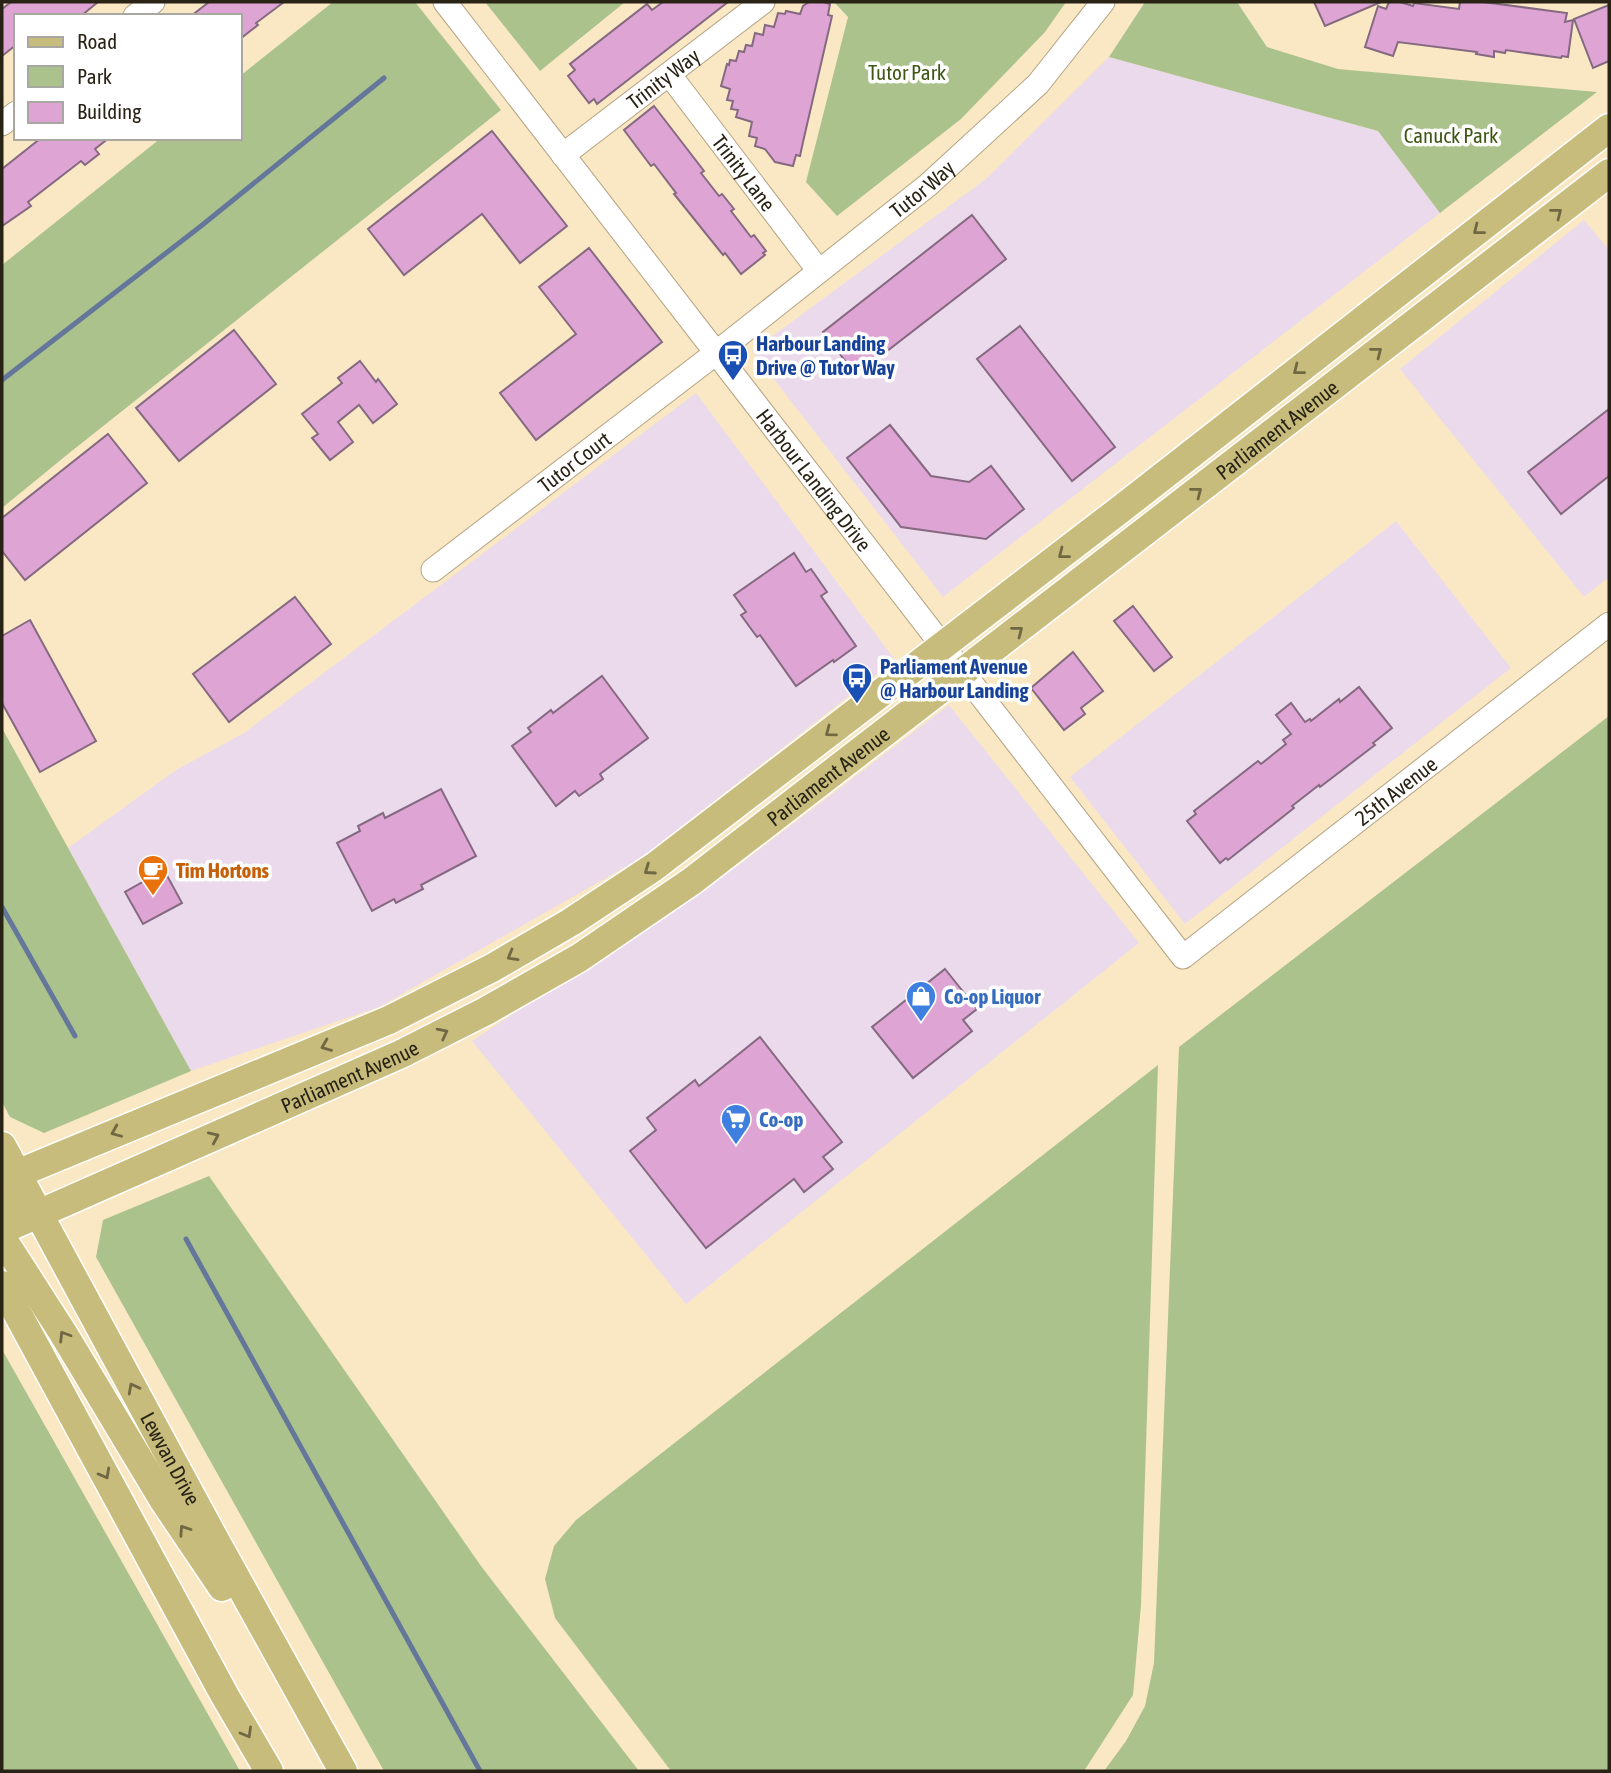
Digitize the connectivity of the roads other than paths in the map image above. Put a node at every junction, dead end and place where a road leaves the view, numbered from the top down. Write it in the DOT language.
graph roads {
  1 [pos="153,2"];
  2 [pos="445,2"];
  3 [pos="763,2"];
  4 [pos="1103,2"];
  5 [pos="138,14"];
  6 [pos="669,74"];
  7 [pos="1609,128"];
  8 [pos="563,155"];
  9 [pos="1609,173"];
  10 [pos="819,271"];
  11 [pos="716,352"];
  12 [pos="433,570"];
  13 [pos="1609,624"];
  14 [pos="943,646"];
  15 [pos="964,673"];
  16 [pos="1183,957"];
  17 [pos="2,1146"];
  18 [pos="7,1180"];
  19 [pos="2,1203"];
  20 [pos="39,1214"];
  21 [pos="2,1230"];
  22 [pos="2,1238"];
  23 [pos="2,1285"];
  24 [pos="337,1760"];
  25 [pos="270,1771"];
  1 -- 5 [label="street"];
  2 -- 8 [label="street, Harbour Landing Drive"];
  3 -- 6 [label="street, Trinity Way"];
  4 -- 10 [label="street, Tutor Way"];
  6 -- 8 [label="street, Trinity Way"];
  6 -- 10 [label="street, Trinity Lane"];
  7 -- 14 [label="main road, Parliament Avenue, one-way"];
  8 -- 11 [label="street, Harbour Landing Drive"];
  15 -- 9 [label="main road, Parliament Avenue, one-way"];
  10 -- 11 [label="street, Tutor Way"];
  11 -- 12 [label="street, Tutor Court"];
  11 -- 14 [label="street, Harbour Landing Drive"];
  13 -- 16 [label="street, 25th Avenue"];
  14 -- 15 [label="street, Harbour Landing Drive"];
  14 -- 18 [label="main road, Parliament Avenue, one-way"];
  15 -- 16 [label="street, Harbour Landing Drive"];
  20 -- 15 [label="main road, Parliament Avenue, one-way"];
  17 -- 18 [label="main road, Lewvan Drive"];
  18 -- 20 [label="main road, Lewvan Drive"];
  19 -- 20 [label="main road"];
  20 -- 21 [label="main road, Parliament Avenue"];
  24 -- 20 [label="main road, Lewvan Drive, one-way"];
  24 -- 22 [label="main road, one-way"];
  23 -- 25 [label="main road, one-way"];
}
